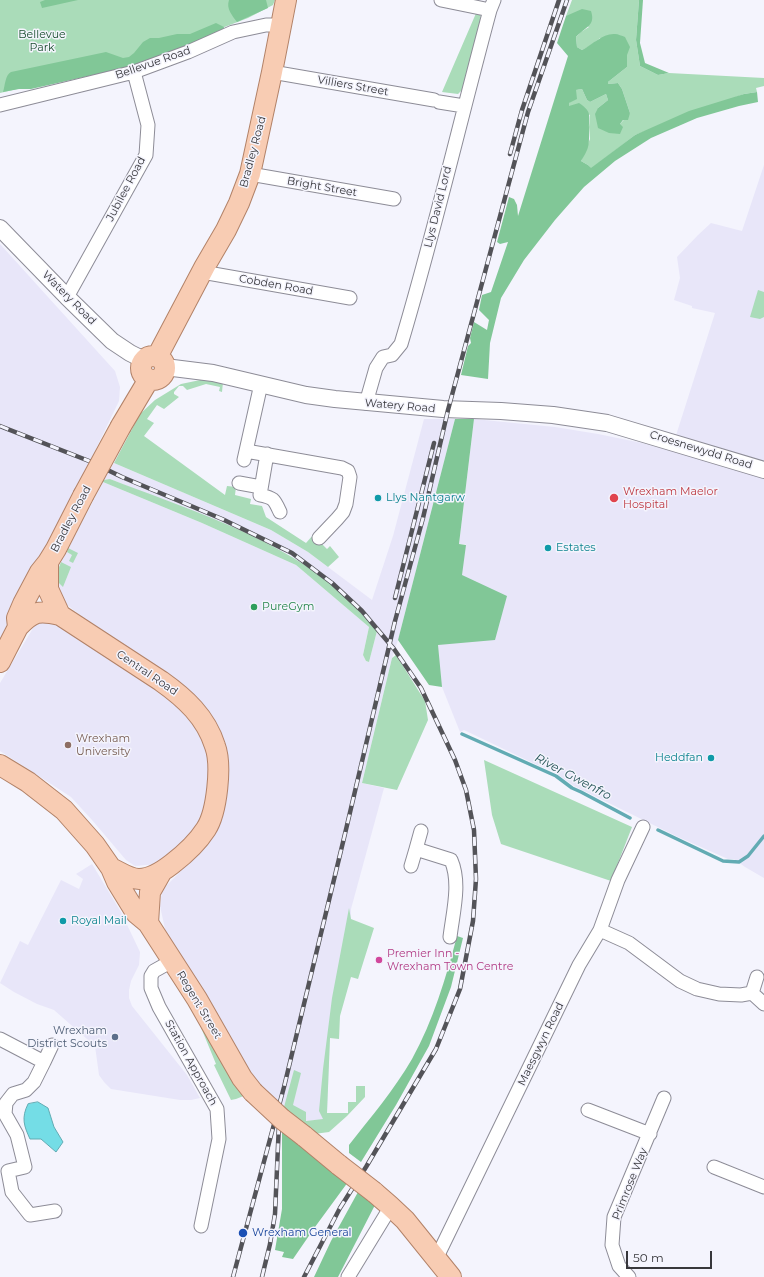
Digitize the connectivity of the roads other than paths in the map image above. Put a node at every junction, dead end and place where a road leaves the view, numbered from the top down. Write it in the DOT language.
graph roads {
  1 [pos="286,0"];
  2 [pos="441,0"];
  3 [pos="492,5"];
  4 [pos="282,25"];
  5 [pos="134,72"];
  6 [pos="272,72"];
  7 [pos="0,105"];
  8 [pos="464,106"];
  9 [pos="250,174"];
  10 [pos="394,199"];
  11 [pos="0,228"];
  12 [pos="202,272"];
  13 [pos="68,298"];
  14 [pos="350,298"];
  15 [pos="155,361"];
  16 [pos="261,384"];
  17 [pos="366,403"];
  18 [pos="637,432"];
  19 [pos="267,454"];
  20 [pos="764,470"];
  21 [pos="239,483"];
  22 [pos="261,487"];
  23 [pos="280,512"];
  24 [pos="319,538"];
  25 [pos="48,562"];
  26 [pos="60,615"];
  27 [pos="18,627"];
  28 [pos="0,662"];
  29 [pos="0,765"];
  30 [pos="643,827"];
  31 [pos="421,831"];
  32 [pos="416,849"];
  33 [pos="411,866"];
  34 [pos="111,868"];
  35 [pos="162,871"];
  36 [pos="148,923"];
  37 [pos="600,930"];
  38 [pos="450,937"];
  39 [pos="172,961"];
  40 [pos="757,977"];
  41 [pos="752,993"];
  42 [pos="764,1004"];
  43 [pos="0,1039"];
  44 [pos="52,1045"];
  45 [pos="44,1062"];
  46 [pos="664,1098"];
  47 [pos="588,1110"];
  48 [pos="650,1134"];
  49 [pos="714,1167"];
  50 [pos="764,1187"];
  51 [pos="389,1204"];
  52 [pos="55,1211"];
  53 [pos="201,1226"];
  54 [pos="436,1259"];
  55 [pos="348,1277"];
  56 [pos="451,1277"];
  57 [pos="629,1277"];
  1 -- 4 [label="main road, Bradley Road"];
  2 -- 3 [label="street"];
  3 -- 8 [label="street, Llys David Lord"];
  4 -- 5 [label="street, Bellevue Road"];
  4 -- 6 [label="main road, Bradley Road"];
  5 -- 7 [label="street, Bellevue Road"];
  5 -- 13 [label="street, Jubilee Road"];
  6 -- 8 [label="street, Villiers Street"];
  6 -- 9 [label="main road, Bradley Road"];
  8 -- 17 [label="street, Llys David Lord"];
  9 -- 10 [label="street, Bright Street"];
  9 -- 12 [label="main road, Bradley Road"];
  11 -- 13 [label="street, Watery Road"];
  12 -- 14 [label="street, Cobden Road"];
  12 -- 15 [label="main road, Bradley Road"];
  13 -- 15 [label="street, Watery Road"];
  15 -- 16 [label="street, Watery Road"];
  15 -- 25 [label="main road, Bradley Road, bridge"];
  16 -- 17 [label="street, Watery Road"];
  16 -- 19 [label="street"];
  17 -- 18 [label="street, Watery Road"];
  18 -- 20 [label="street, Croesnewydd Road"];
  19 -- 22 [label="street"];
  19 -- 24 [label="street"];
  21 -- 22 [label="street"];
  22 -- 23 [label="street"];
  25 -- 26 [label="main road"];
  25 -- 27 [label="main road, Bradley Road"];
  26 -- 27 [label="main road, Central Road"];
  26 -- 35 [label="main road, Central Road"];
  27 -- 28 [label="main road, Bradley Road"];
  29 -- 34 [label="main road, Regent Street"];
  30 -- 37 [label="street, Maesgwyn Road"];
  31 -- 32 [label="street"];
  32 -- 33 [label="street"];
  32 -- 38 [label="street"];
  34 -- 35 [label="main road, Central Road"];
  34 -- 36 [label="main road, Regent Street"];
  35 -- 36 [label="main road, Central Road"];
  36 -- 39 [label="main road, Regent Street"];
  37 -- 41 [label="street"];
  37 -- 54 [label="street, Maesgwyn Road"];
  39 -- 51 [label="main road, Regent Street, bridge"];
  39 -- 53 [label="street, Station Approach"];
  40 -- 41 [label="street"];
  41 -- 42 [label="street"];
  43 -- 45 [label="street"];
  44 -- 45 [label="street"];
  45 -- 52 [label="street"];
  46 -- 48 [label="street, Primrose Way"];
  47 -- 48 [label="street, Primrose Way"];
  48 -- 57 [label="street, Primrose Way"];
  49 -- 50 [label="street"];
  51 -- 54 [label="main road, Regent Street"];
  51 -- 55 [label="street"];
  54 -- 56 [label="main road, Regent Street"];
}
